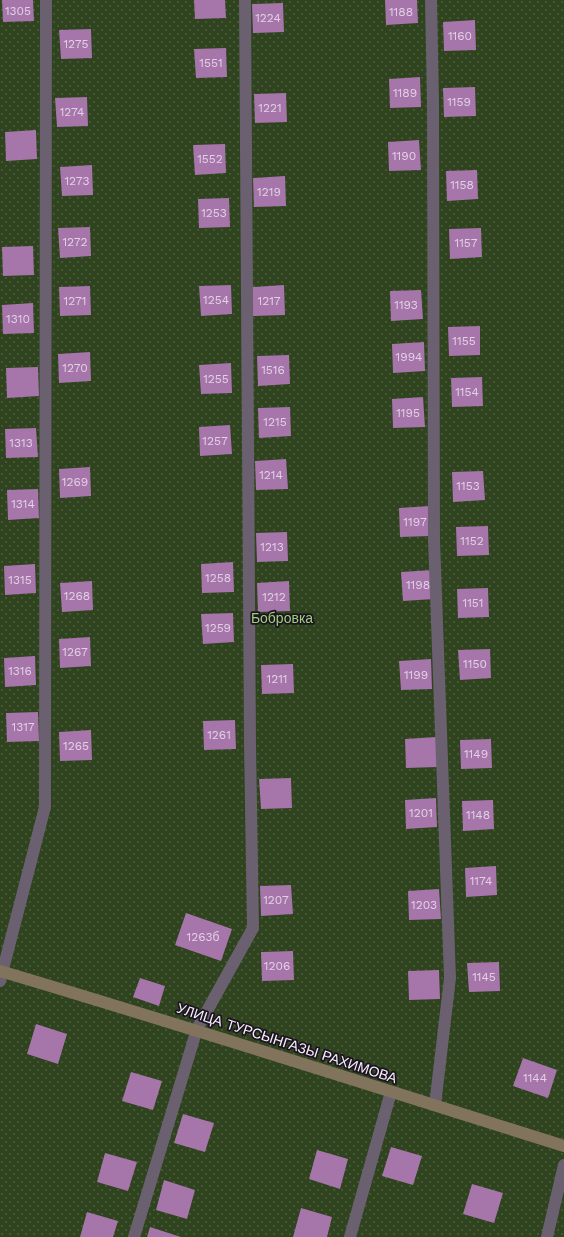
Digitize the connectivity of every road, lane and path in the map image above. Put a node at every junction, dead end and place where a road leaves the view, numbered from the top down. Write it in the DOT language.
graph roads {
  1 [pos="46,0"];
  2 [pos="245,0"];
  3 [pos="431,0"];
  4 [pos="1,974"];
  5 [pos="196,1029"];
  6 [pos="391,1092"];
  7 [pos="435,1105"];
  8 [pos="564,1146"];
  9 [pos="564,1165"];
  10 [pos="134,1237"];
  11 [pos="350,1237"];
  12 [pos="547,1237"];
  1 -- 4 [label="street"];
  2 -- 5 [label="street"];
  3 -- 7 [label="street"];
  4 -- 5 [label="street, УЛИЦА ТУРСЫНГАЗЫ РАХИМОВА"];
  5 -- 6 [label="street, УЛИЦА ТУРСЫНГАЗЫ РАХИМОВА"];
  5 -- 10 [label="street"];
  6 -- 7 [label="street, УЛИЦА ТУРСЫНГАЗЫ РАХИМОВА"];
  6 -- 11 [label="street"];
  7 -- 8 [label="street, УЛИЦА ТУРСЫНГАЗЫ РАХИМОВА"];
  9 -- 12 [label="street"];
}
